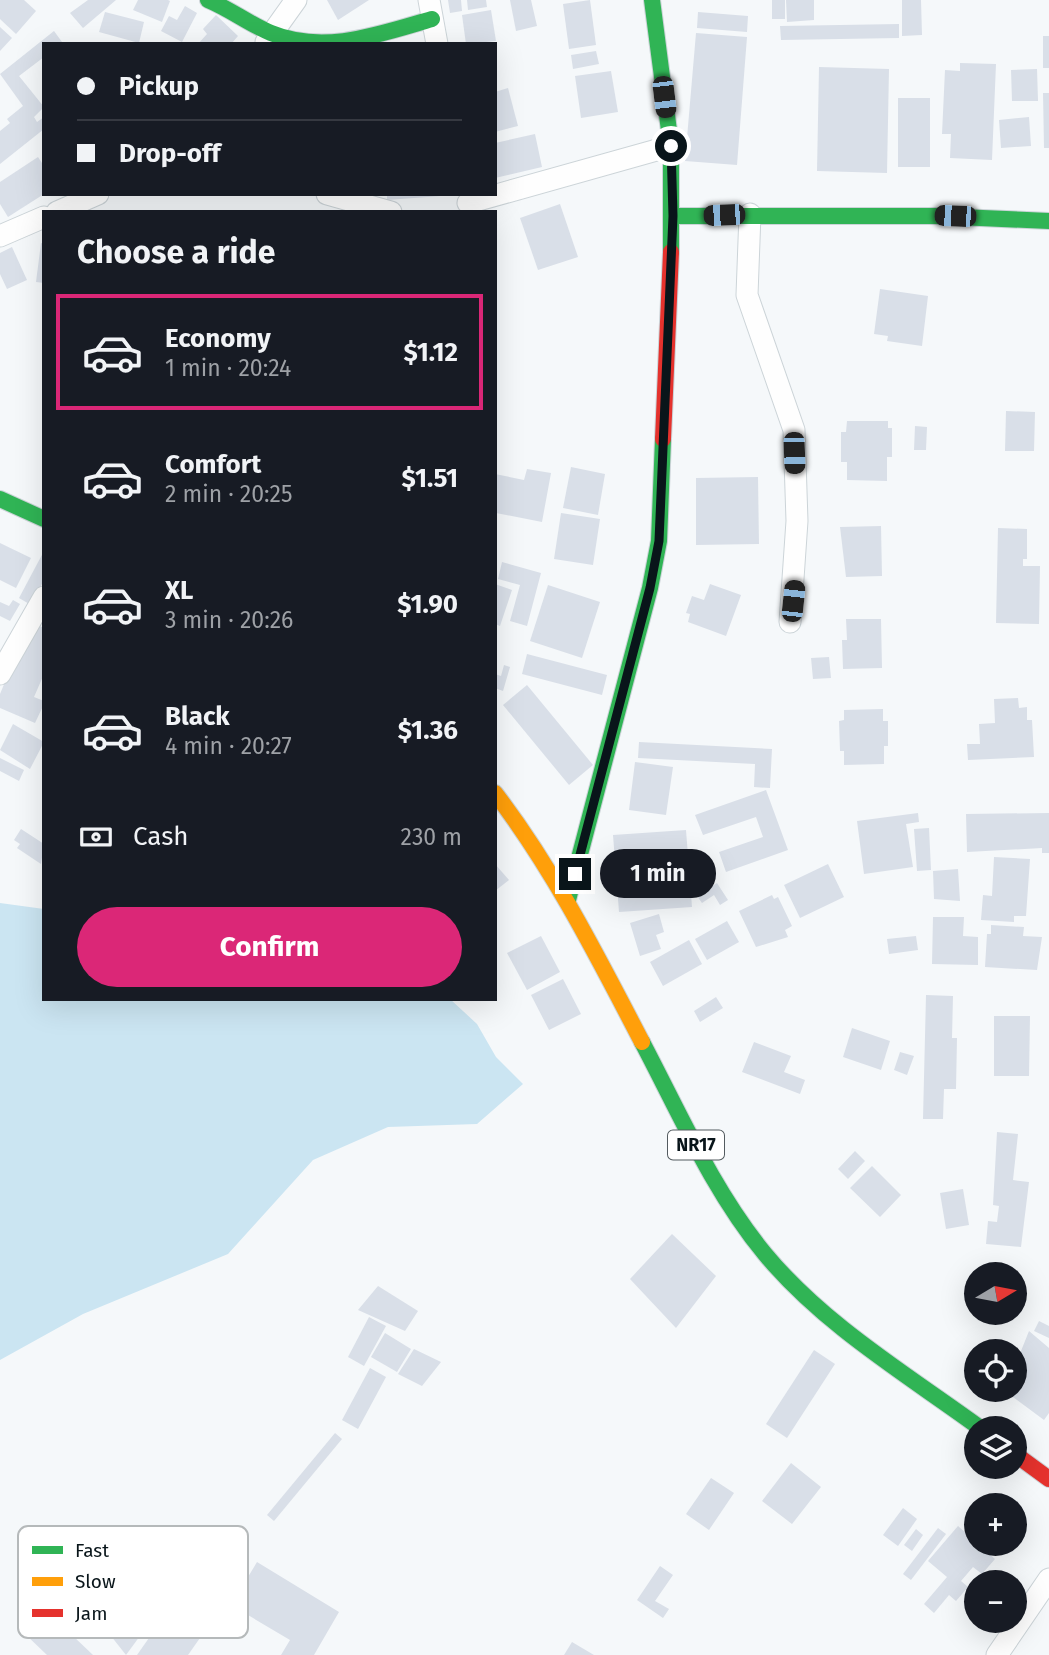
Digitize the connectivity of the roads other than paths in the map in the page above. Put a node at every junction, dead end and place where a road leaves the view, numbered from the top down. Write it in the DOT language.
graph roads {
  1 [pos="208,0"];
  2 [pos="296,0"];
  3 [pos="652,0"];
  4 [pos="431,10"];
  5 [pos="269,39"];
  6 [pos="305,42"];
  7 [pos="346,42"];
  8 [pos="437,42"];
  9 [pos="671,146"];
  10 [pos="497,195"];
  11 [pos="93,196"];
  12 [pos="334,196"];
  13 [pos="492,196"];
  14 [pos="467,203"];
  15 [pos="62,210"];
  16 [pos="384,210"];
  17 [pos="750,214"];
  18 [pos="673,216"];
  19 [pos="42,218"];
  20 [pos="1049,221"];
  21 [pos="0,236"];
  22 [pos="0,499"];
  23 [pos="42,518"];
  24 [pos="42,600"];
  25 [pos="790,622"];
  26 [pos="0,674"];
  27 [pos="497,796"];
  28 [pos="568,900"];
  29 [pos="964,1416"];
  30 [pos="1027,1463"];
  31 [pos="1049,1479"];
  32 [pos="1049,1579"];
  33 [pos="997,1655"];
  1 -- 5 [label="street"];
  2 -- 5 [label="street"];
  3 -- 9 [label="street"];
  4 -- 7 [label="street"];
  4 -- 8 [label="street"];
  5 -- 6 [label="street"];
  9 -- 10 [label="street"];
  9 -- 18 [label="street"];
  11 -- 15 [label="street"];
  12 -- 16 [label="street"];
  13 -- 14 [label="street"];
  17 -- 18 [label="street"];
  17 -- 20 [label="street"];
  17 -- 25 [label="street"];
  18 -- 28 [label="street"];
  19 -- 21 [label="street"];
  22 -- 23 [label="street"];
  24 -- 26 [label="street"];
  27 -- 28 [label="street, NR17"];
  28 -- 29 [label="street, NR17"];
  30 -- 31 [label="street"];
  32 -- 33 [label="street"];
}
